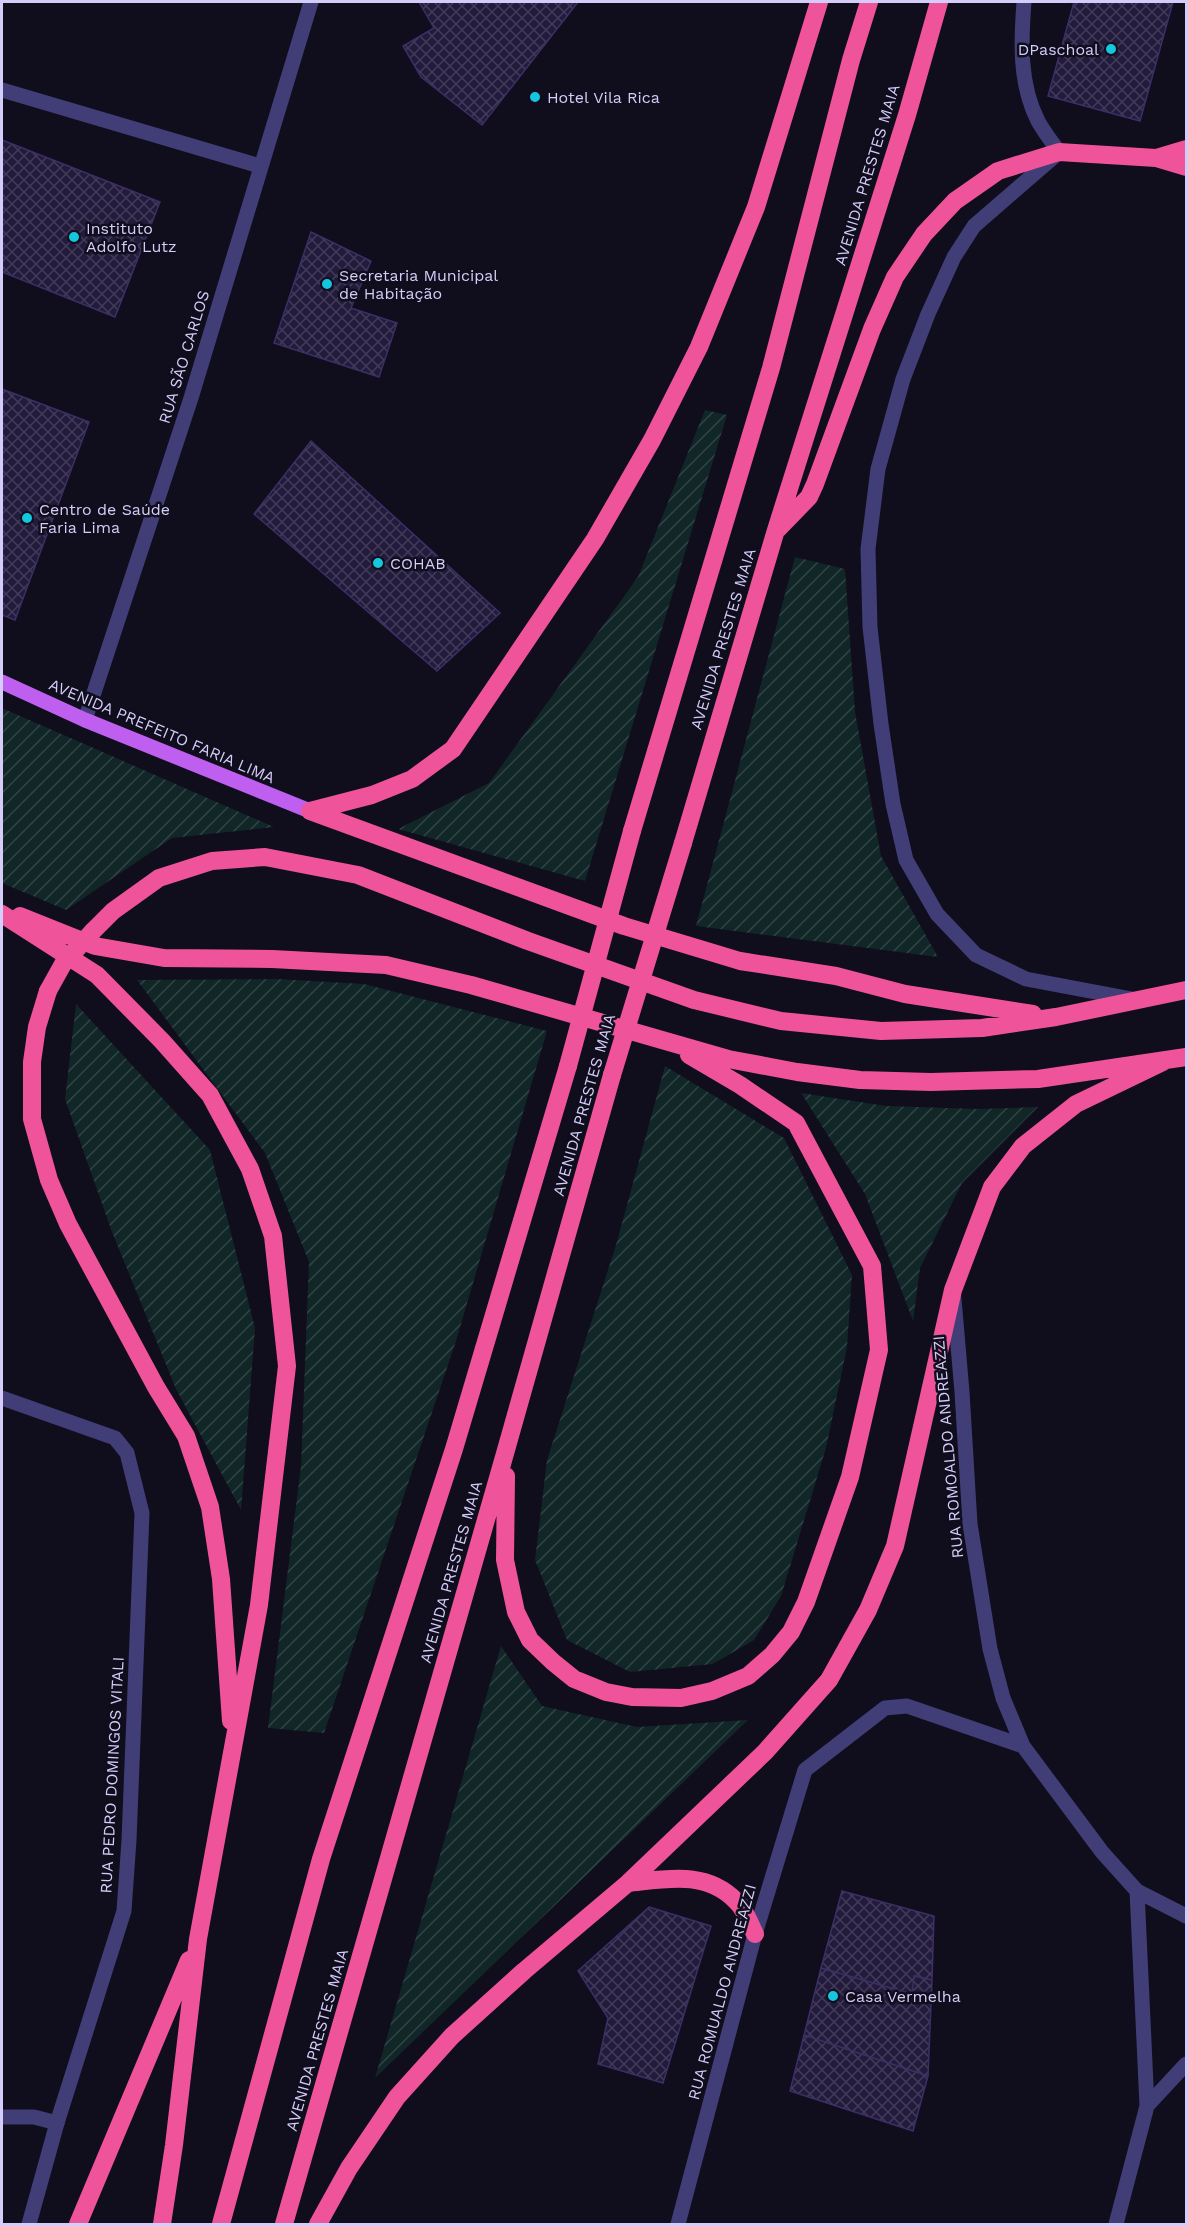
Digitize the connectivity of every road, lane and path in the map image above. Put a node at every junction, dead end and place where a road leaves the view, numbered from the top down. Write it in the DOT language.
graph roads {
  1 [pos="311,2"];
  2 [pos="819,2"];
  3 [pos="869,2"];
  4 [pos="939,2"];
  5 [pos="1024,2"];
  6 [pos="2,90"];
  7 [pos="1186,148"];
  8 [pos="1059,152"];
  9 [pos="1156,159"];
  10 [pos="260,166"];
  11 [pos="1186,167"];
  12 [pos="776,530"];
  13 [pos="2,682"];
  14 [pos="85,720"];
  15 [pos="310,811"];
  16 [pos="2,909"];
  17 [pos="2,914"];
  18 [pos="1186,990"];
  19 [pos="1135,1000"];
  20 [pos="1056,1017"];
  21 [pos="664,1041"];
  22 [pos="1186,1057"];
  23 [pos="1163,1062"];
  24 [pos="953,1290"];
  25 [pos="2,1398"];
  26 [pos="506,1450"];
  27 [pos="1023,1746"];
  28 [pos="233,1749"];
  29 [pos="628,1883"];
  30 [pos="1137,1891"];
  31 [pos="1186,1916"];
  32 [pos="755,1934"];
  33 [pos="198,1939"];
  34 [pos="1186,2064"];
  35 [pos="1147,2106"];
  36 [pos="2,2116"];
  37 [pos="57,2123"];
  38 [pos="29,2224"];
  39 [pos="78,2224"];
  40 [pos="162,2224"];
  41 [pos="221,2224"];
  42 [pos="284,2224"];
  43 [pos="318,2224"];
  44 [pos="678,2224"];
  45 [pos="1116,2224"];
  1 -- 10 [label="street, RUA SÃO CARLOS"];
  2 -- 15 [label="highway"];
  3 -- 41 [label="highway, AVENIDA PRESTES MAIA, bridge"];
  4 -- 12 [label="highway, AVENIDA PRESTES MAIA"];
  5 -- 8 [label="street"];
  6 -- 10 [label="street"];
  7 -- 9 [label="highway"];
  8 -- 9 [label="highway"];
  8 -- 12 [label="highway"];
  8 -- 19 [label="street"];
  9 -- 11 [label="highway"];
  10 -- 14 [label="street, RUA SÃO CARLOS"];
  12 -- 26 [label="highway, AVENIDA PRESTES MAIA, bridge"];
  13 -- 14 [label="main road, AVENIDA PREFEITO FARIA LIMA"];
  14 -- 15 [label="main road, AVENIDA PREFEITO FARIA LIMA"];
  15 -- 20 [label="highway"];
  16 -- 21 [label="highway"];
  17 -- 28 [label="highway"];
  18 -- 19 [label="highway"];
  19 -- 20 [label="highway"];
  20 -- 28 [label="highway, bridge"];
  21 -- 23 [label="highway"];
  21 -- 26 [label="highway"];
  22 -- 23 [label="highway"];
  23 -- 24 [label="highway"];
  24 -- 27 [label="street, RUA ROMOALDO ANDREAZZI"];
  24 -- 29 [label="highway"];
  25 -- 37 [label="street, RUA PEDRO DOMINGOS VITALI"];
  26 -- 42 [label="highway, AVENIDA PRESTES MAIA"];
  27 -- 30 [label="street, RUA ROMOALDO ANDREAZZI"];
  27 -- 32 [label="street, RUA ROMUALDO ANDREAZZI"];
  28 -- 33 [label="highway"];
  29 -- 32 [label="highway"];
  29 -- 43 [label="highway"];
  30 -- 31 [label="street"];
  30 -- 35 [label="street"];
  32 -- 44 [label="street, RUA ROMUALDO ANDREAZZI"];
  33 -- 39 [label="highway"];
  33 -- 40 [label="highway"];
  34 -- 35 [label="street"];
  35 -- 45 [label="street"];
  36 -- 37 [label="street"];
  37 -- 38 [label="street, RUA PEDRO DOMINGOS VITALI"];
}
